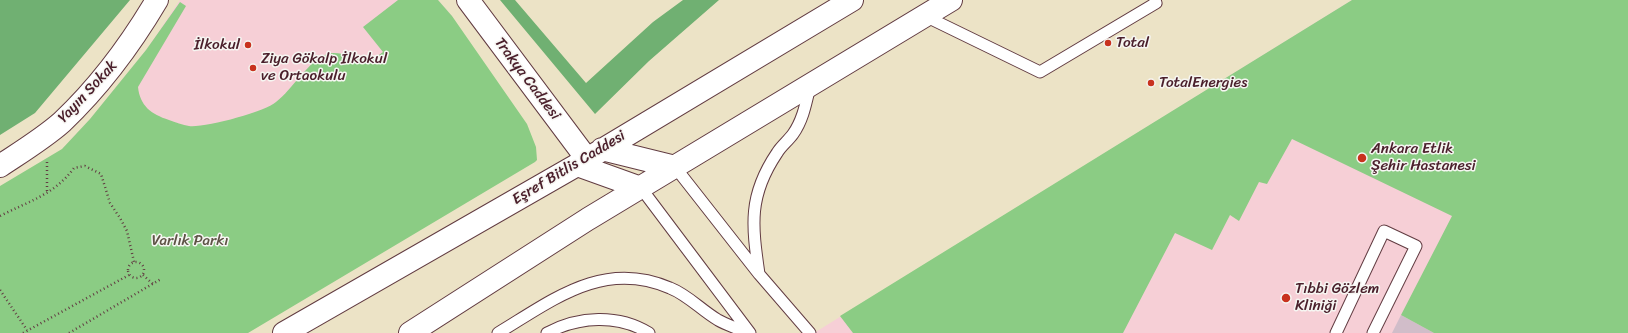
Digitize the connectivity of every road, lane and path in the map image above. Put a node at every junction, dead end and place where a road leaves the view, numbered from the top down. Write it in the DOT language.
graph roads {
  1 [pos="157,0"];
  2 [pos="468,0"];
  3 [pos="852,0"];
  4 [pos="951,0"];
  5 [pos="1155,0"];
  6 [pos="925,16"];
  7 [pos="810,86"];
  8 [pos="589,158"];
  9 [pos="0,166"];
  10 [pos="675,168"];
  11 [pos="641,188"];
  12 [pos="0,216"];
  13 [pos="134,262"];
  14 [pos="143,274"];
  15 [pos="759,274"];
  16 [pos="129,275"];
  17 [pos="160,279"];
  18 [pos="153,284"];
  19 [pos="0,290"];
  20 [pos="27,330"];
  21 [pos="23,333"];
  22 [pos="69,333"];
  23 [pos="284,333"];
  24 [pos="410,333"];
  25 [pos="498,333"];
  26 [pos="547,333"];
  27 [pos="650,333"];
  28 [pos="749,333"];
  29 [pos="810,333"];
  30 [pos="1336,333"];
  31 [pos="1373,333"];
  1 -- 9 [label="main road, Yayın Sokak"];
  2 -- 8 [label="main road, Trakya Caddesi"];
  3 -- 8 [label="main road, Eşref Bitlis Caddesi"];
  4 -- 6 [label="main road"];
  5 -- 6 [label="lane"];
  6 -- 7 [label="main road"];
  7 -- 10 [label="main road"];
  7 -- 15 [label="lane"];
  8 -- 10 [label="main road"];
  8 -- 11 [label="main road"];
  8 -- 23 [label="main road, Eşref Bitlis Caddesi"];
  10 -- 11 [label="main road"];
  10 -- 15 [label="lane"];
  11 -- 24 [label="main road"];
  11 -- 28 [label="lane"];
  12 -- 13 [label="path"];
  13 -- 14 [label="path"];
  13 -- 16 [label="path"];
  14 -- 16 [label="path"];
  14 -- 18 [label="path"];
  15 -- 29 [label="lane"];
  16 -- 20 [label="path"];
  17 -- 18 [label="path"];
  18 -- 22 [label="path"];
  19 -- 20 [label="path"];
  20 -- 21 [label="path"];
  25 -- 28 [label="lane"];
  26 -- 27 [label="lane"];
  30 -- 31 [label="lane"];
}
